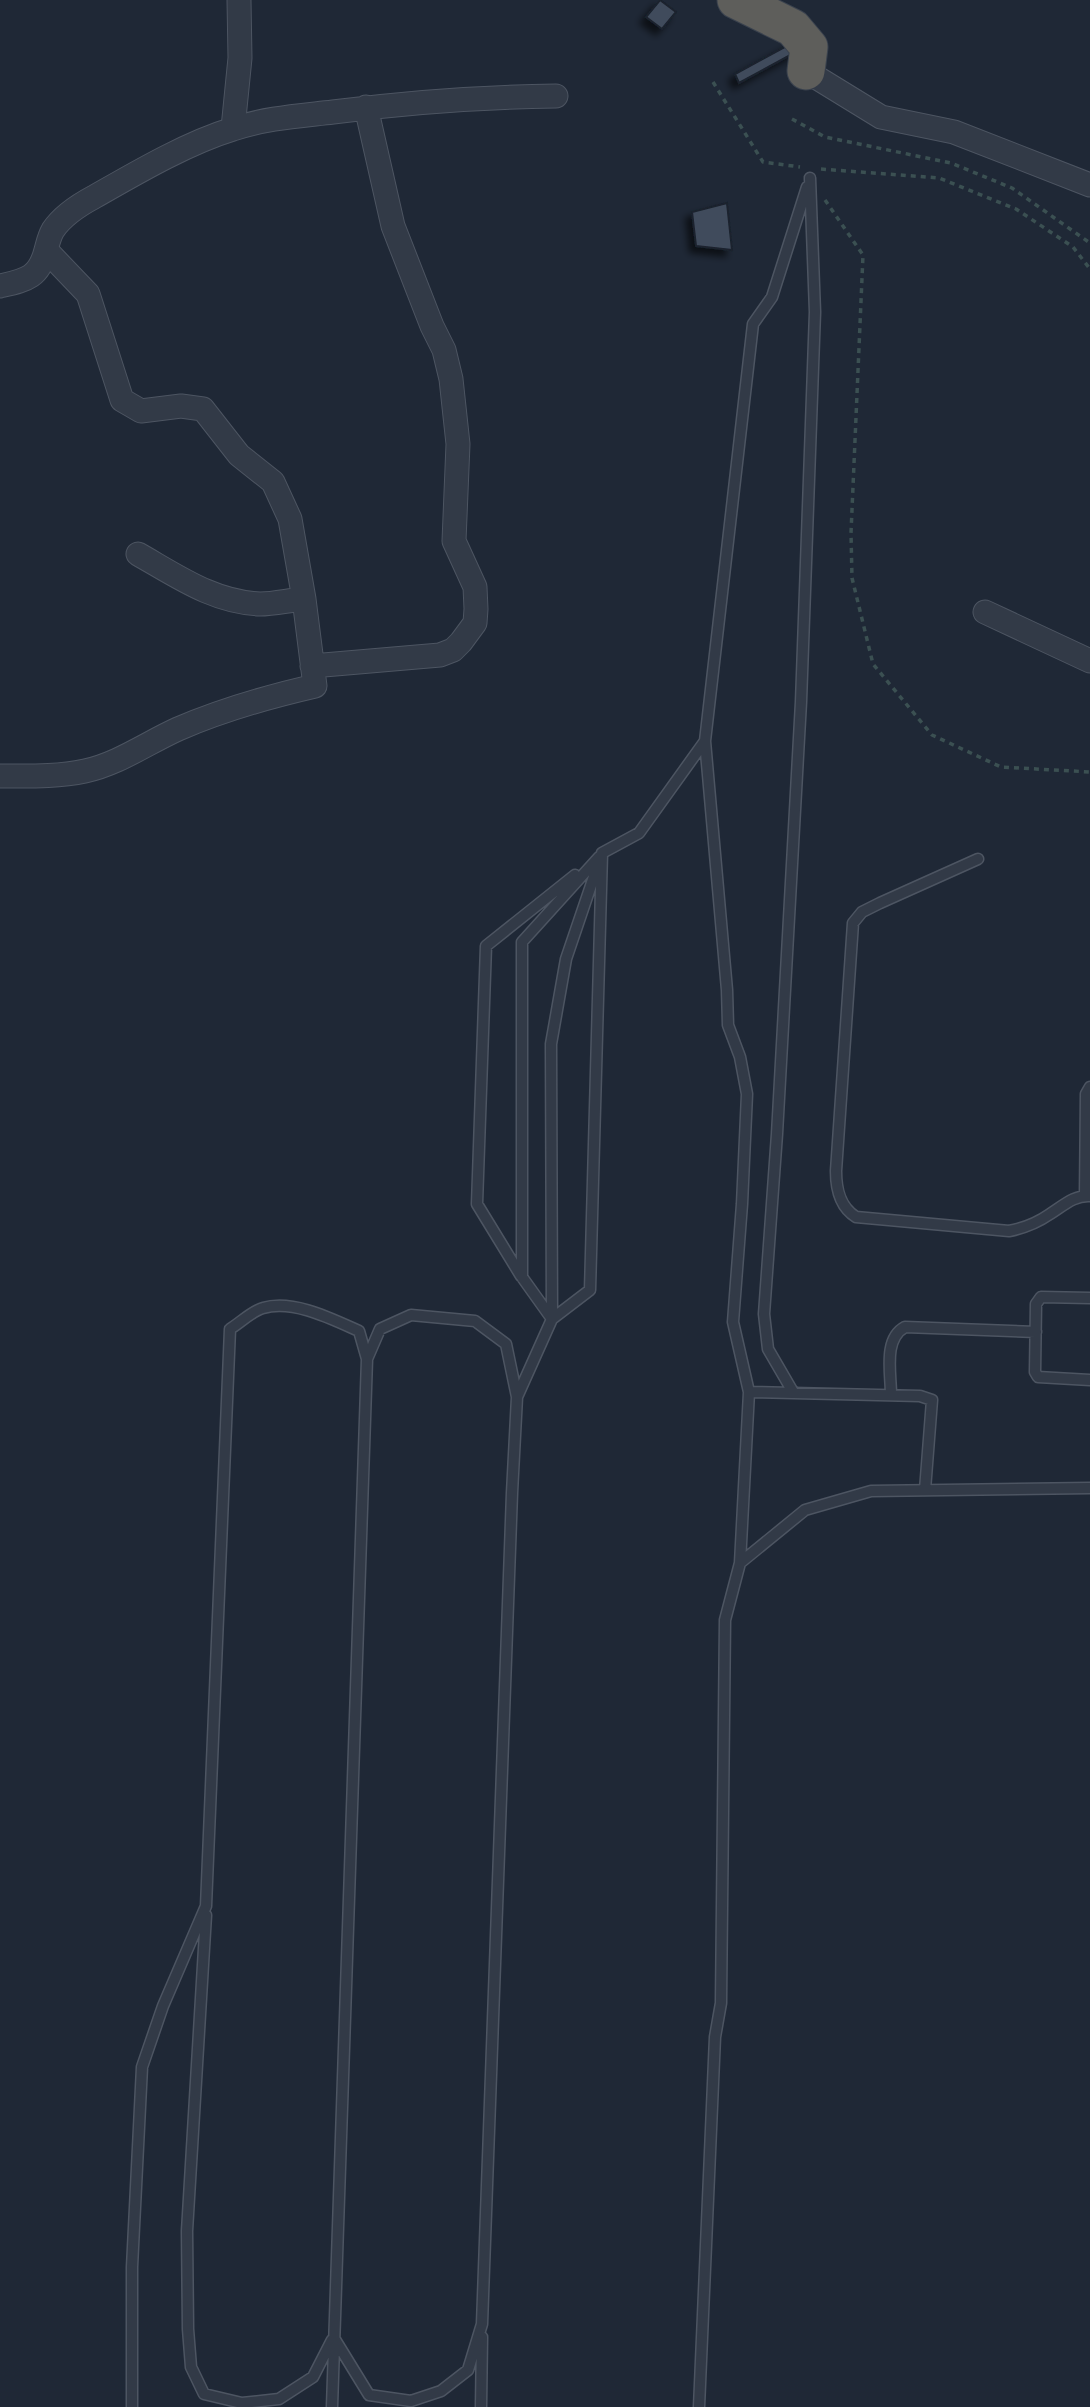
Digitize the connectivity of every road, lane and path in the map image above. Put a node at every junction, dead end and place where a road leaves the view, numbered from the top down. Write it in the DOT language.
graph roads {
  1 [pos="239,0"];
  2 [pos="737,0"];
  3 [pos="806,71"];
  4 [pos="713,82"];
  5 [pos="556,96"];
  6 [pos="366,107"];
  7 [pos="792,119"];
  8 [pos="233,128"];
  9 [pos="801,167"];
  10 [pos="813,173"];
  11 [pos="1090,185"];
  12 [pos="1090,243"];
  13 [pos="46,250"];
  14 [pos="1090,269"];
  15 [pos="0,286"];
  16 [pos="138,554"];
  17 [pos="304,599"];
  18 [pos="985,612"];
  19 [pos="1090,662"];
  20 [pos="312,666"];
  21 [pos="705,741"];
  22 [pos="1090,772"];
  23 [pos="0,776"];
  24 [pos="602,853"];
  25 [pos="978,859"];
  26 [pos="1090,1087"];
  27 [pos="1087,1196"];
  28 [pos="522,1277"];
  29 [pos="1090,1298"];
  30 [pos="552,1319"];
  31 [pos="1036,1332"];
  32 [pos="367,1359"];
  33 [pos="1090,1380"];
  34 [pos="748,1392"];
  35 [pos="793,1392"];
  36 [pos="891,1395"];
  37 [pos="517,1397"];
  38 [pos="1090,1488"];
  39 [pos="925,1490"];
  40 [pos="740,1563"];
  41 [pos="206,1906"];
  42 [pos="482,2324"];
  43 [pos="334,2337"];
  44 [pos="132,2407"];
  45 [pos="332,2407"];
  46 [pos="481,2407"];
  47 [pos="699,2407"];
  1 -- 8 [label="street"];
  2 -- 3 [label="highway"];
  3 -- 11 [label="street"];
  4 -- 9 [label="path"];
  5 -- 6 [label="street"];
  6 -- 8 [label="street"];
  6 -- 20 [label="street"];
  7 -- 12 [label="path"];
  8 -- 13 [label="street"];
  10 -- 14 [label="path"];
  10 -- 21 [label="lane"];
  10 -- 22 [label="path"];
  10 -- 35 [label="lane"];
  13 -- 15 [label="street"];
  13 -- 17 [label="street"];
  16 -- 17 [label="street"];
  17 -- 20 [label="street"];
  18 -- 19 [label="street"];
  20 -- 23 [label="street"];
  21 -- 24 [label="lane"];
  21 -- 34 [label="lane"];
  24 -- 28 [label="lane"];
  24 -- 28 [label="lane"];
  24 -- 30 [label="lane"];
  24 -- 30 [label="lane"];
  25 -- 27 [label="lane"];
  26 -- 27 [label="lane"];
  28 -- 30 [label="lane"];
  29 -- 31 [label="lane"];
  30 -- 37 [label="lane"];
  31 -- 33 [label="lane"];
  31 -- 36 [label="lane"];
  32 -- 37 [label="lane"];
  32 -- 41 [label="lane"];
  32 -- 43 [label="lane"];
  34 -- 35 [label="lane"];
  34 -- 40 [label="lane"];
  35 -- 36 [label="lane"];
  36 -- 39 [label="lane"];
  37 -- 42 [label="lane"];
  38 -- 39 [label="lane"];
  39 -- 40 [label="lane"];
  40 -- 47 [label="lane"];
  41 -- 43 [label="lane"];
  41 -- 44 [label="lane"];
  42 -- 43 [label="lane"];
  42 -- 46 [label="lane"];
  43 -- 45 [label="lane"];
}
